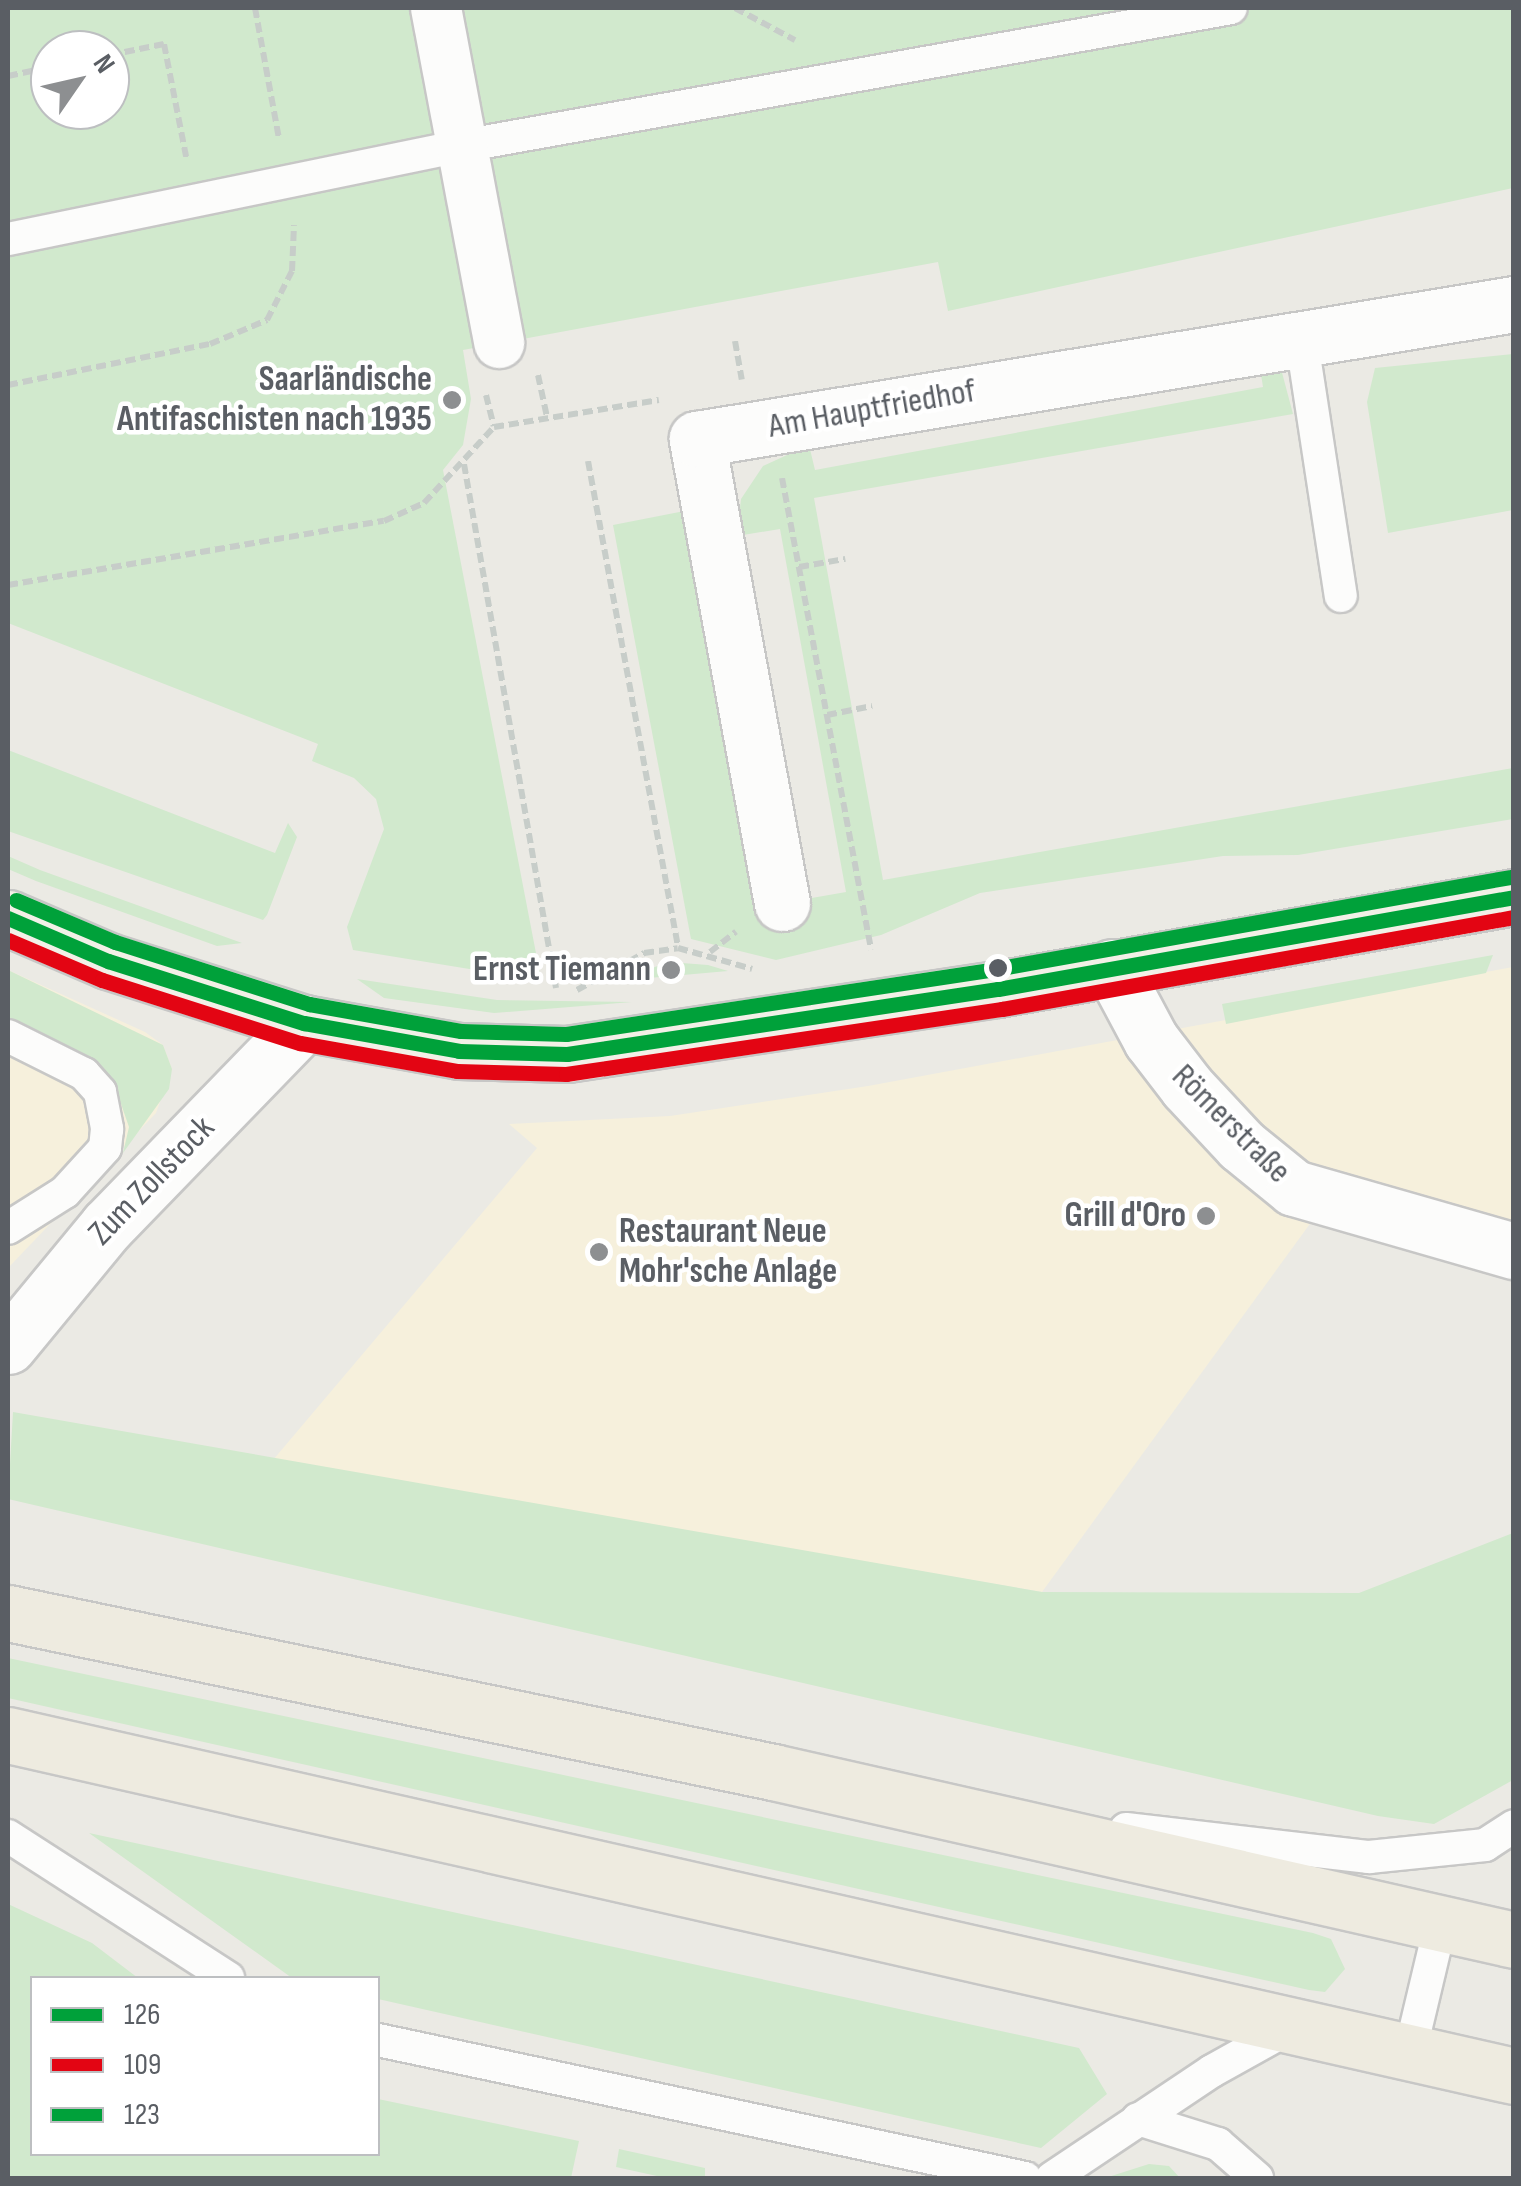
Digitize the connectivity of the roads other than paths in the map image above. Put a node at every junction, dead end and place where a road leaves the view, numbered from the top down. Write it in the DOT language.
graph roads {
  1 [pos="436,8"];
  2 [pos="1231,8"];
  3 [pos="462,146"];
  4 [pos="8,240"];
  5 [pos="1514,304"];
  6 [pos="1300,336"];
  7 [pos="499,342"];
  8 [pos="1341,596"];
  9 [pos="1514,897"];
  10 [pos="782,903"];
  11 [pos="8,918"];
  12 [pos="1112,967"];
  13 [pos="304,1023"];
  14 [pos="8,1036"];
  15 [pos="8,1228"];
  16 [pos="1514,1251"];
  17 [pos="8,1346"];
  18 [pos="8,1613"];
  19 [pos="8,1735"];
  20 [pos="923,1806"];
  21 [pos="1514,1826"];
  22 [pos="8,1836"];
  23 [pos="1442,1922"];
  24 [pos="1514,1940"];
  25 [pos="225,1976"];
  26 [pos="1294,2026"];
  27 [pos="380,2040"];
  28 [pos="1410,2052"];
  29 [pos="1514,2076"];
  30 [pos="1138,2119"];
  31 [pos="1026,2178"];
  32 [pos="1052,2178"];
  33 [pos="1257,2178"];
  1 -- 3 [label="street"];
  2 -- 3 [label="lane"];
  3 -- 4 [label="lane"];
  3 -- 7 [label="street"];
  5 -- 6 [label="street, Am Hauptfriedhof"];
  6 -- 8 [label="lane"];
  6 -- 10 [label="street, Am Hauptfriedhof"];
  9 -- 12 [label="main road"];
  11 -- 13 [label="main road"];
  12 -- 13 [label="main road"];
  12 -- 16 [label="street, Römerstraße"];
  13 -- 17 [label="street, Zum Zollstock"];
  14 -- 15 [label="lane"];
  18 -- 20 [label="highway"];
  19 -- 26 [label="highway"];
  20 -- 21 [label="lane"];
  20 -- 23 [label="highway"];
  22 -- 25 [label="lane"];
  23 -- 24 [label="highway"];
  23 -- 28 [label="lane"];
  26 -- 28 [label="highway"];
  26 -- 30 [label="lane"];
  27 -- 31 [label="lane"];
  28 -- 29 [label="highway"];
  30 -- 32 [label="lane"];
  30 -- 33 [label="lane"];
}
